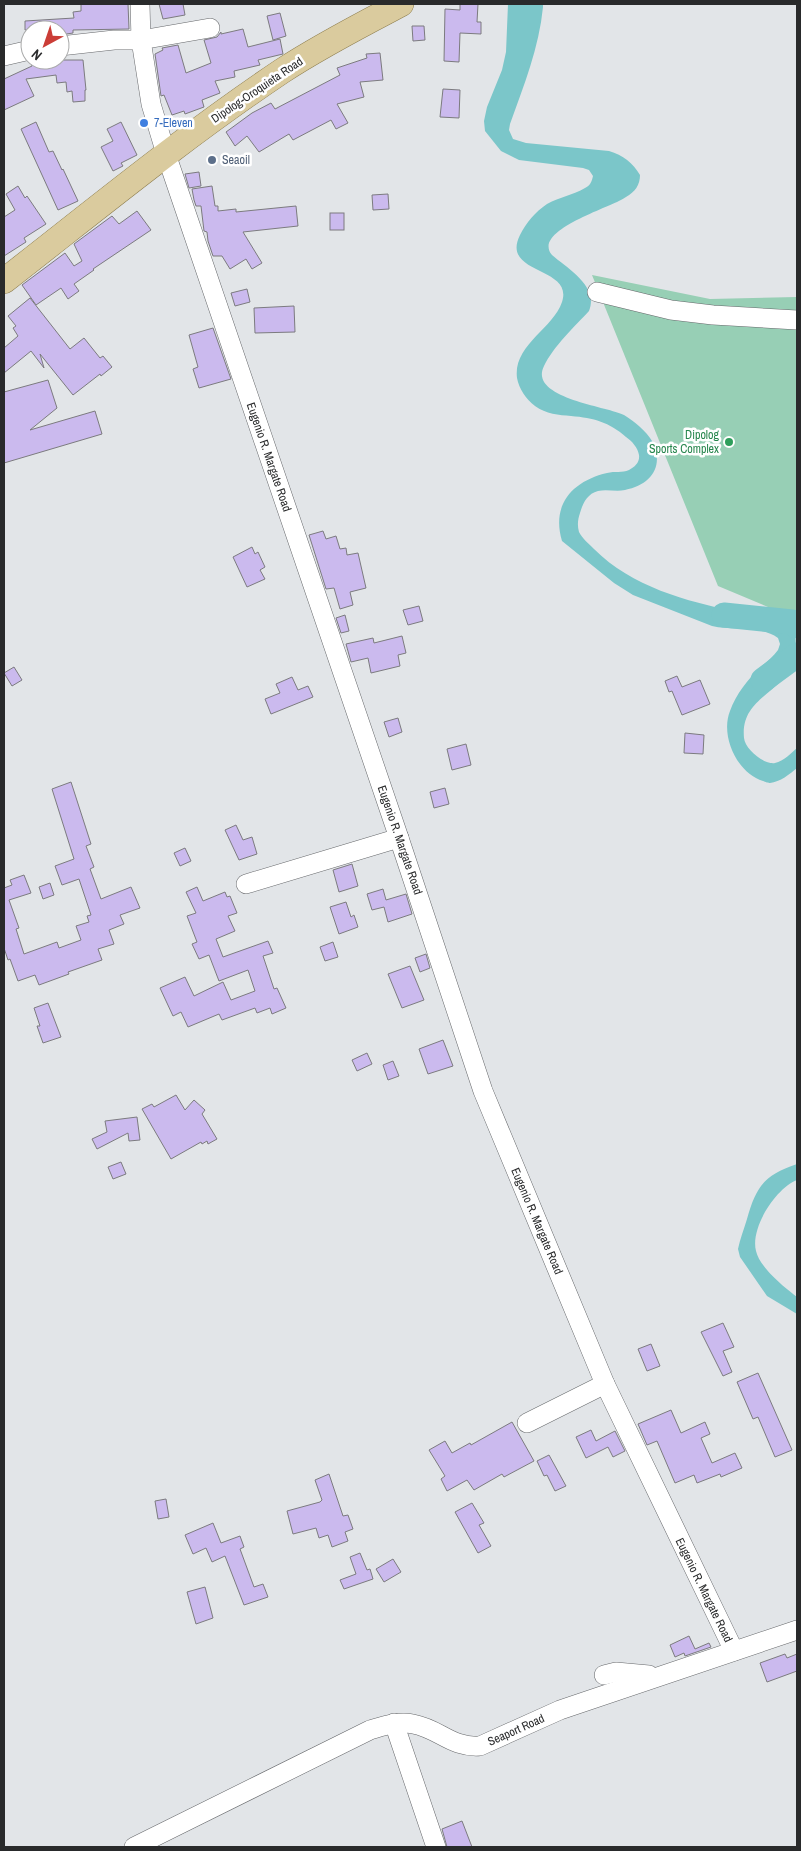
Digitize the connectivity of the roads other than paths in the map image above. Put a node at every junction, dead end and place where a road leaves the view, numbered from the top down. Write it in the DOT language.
graph roads {
  1 [pos="140,4"];
  2 [pos="401,4"];
  3 [pos="210,28"];
  4 [pos="141,40"];
  5 [pos="70,45"];
  6 [pos="20,52"];
  7 [pos="4,56"];
  8 [pos="166,154"];
  9 [pos="4,281"];
  10 [pos="597,292"];
  11 [pos="797,320"];
  12 [pos="399,838"];
  13 [pos="246,884"];
  14 [pos="605,1384"];
  15 [pos="527,1423"];
  16 [pos="797,1630"];
  17 [pos="734,1651"];
  18 [pos="668,1673"];
  19 [pos="604,1675"];
  20 [pos="394,1723"];
  21 [pos="134,1847"];
  22 [pos="436,1847"];
  1 -- 4 [label="street, Eugenio R. Margate Road"];
  2 -- 8 [label="main road, Dipolog-Oroquieta Road"];
  3 -- 4 [label="street"];
  4 -- 5 [label="street"];
  4 -- 8 [label="street, Eugenio R. Margate Road"];
  6 -- 7 [label="street"];
  8 -- 9 [label="main road, Dipolog-Oroquieta Road"];
  8 -- 12 [label="street, Eugenio R. Margate Road"];
  10 -- 11 [label="street"];
  12 -- 13 [label="street"];
  12 -- 14 [label="street, Eugenio R. Margate Road"];
  14 -- 15 [label="street"];
  14 -- 17 [label="street, Eugenio R. Margate Road"];
  16 -- 17 [label="street, Seaport Road"];
  17 -- 18 [label="street, Seaport Road"];
  18 -- 19 [label="street"];
  18 -- 20 [label="street, Seaport Road"];
  20 -- 21 [label="street, Seaport Road"];
  20 -- 22 [label="street"];
}
